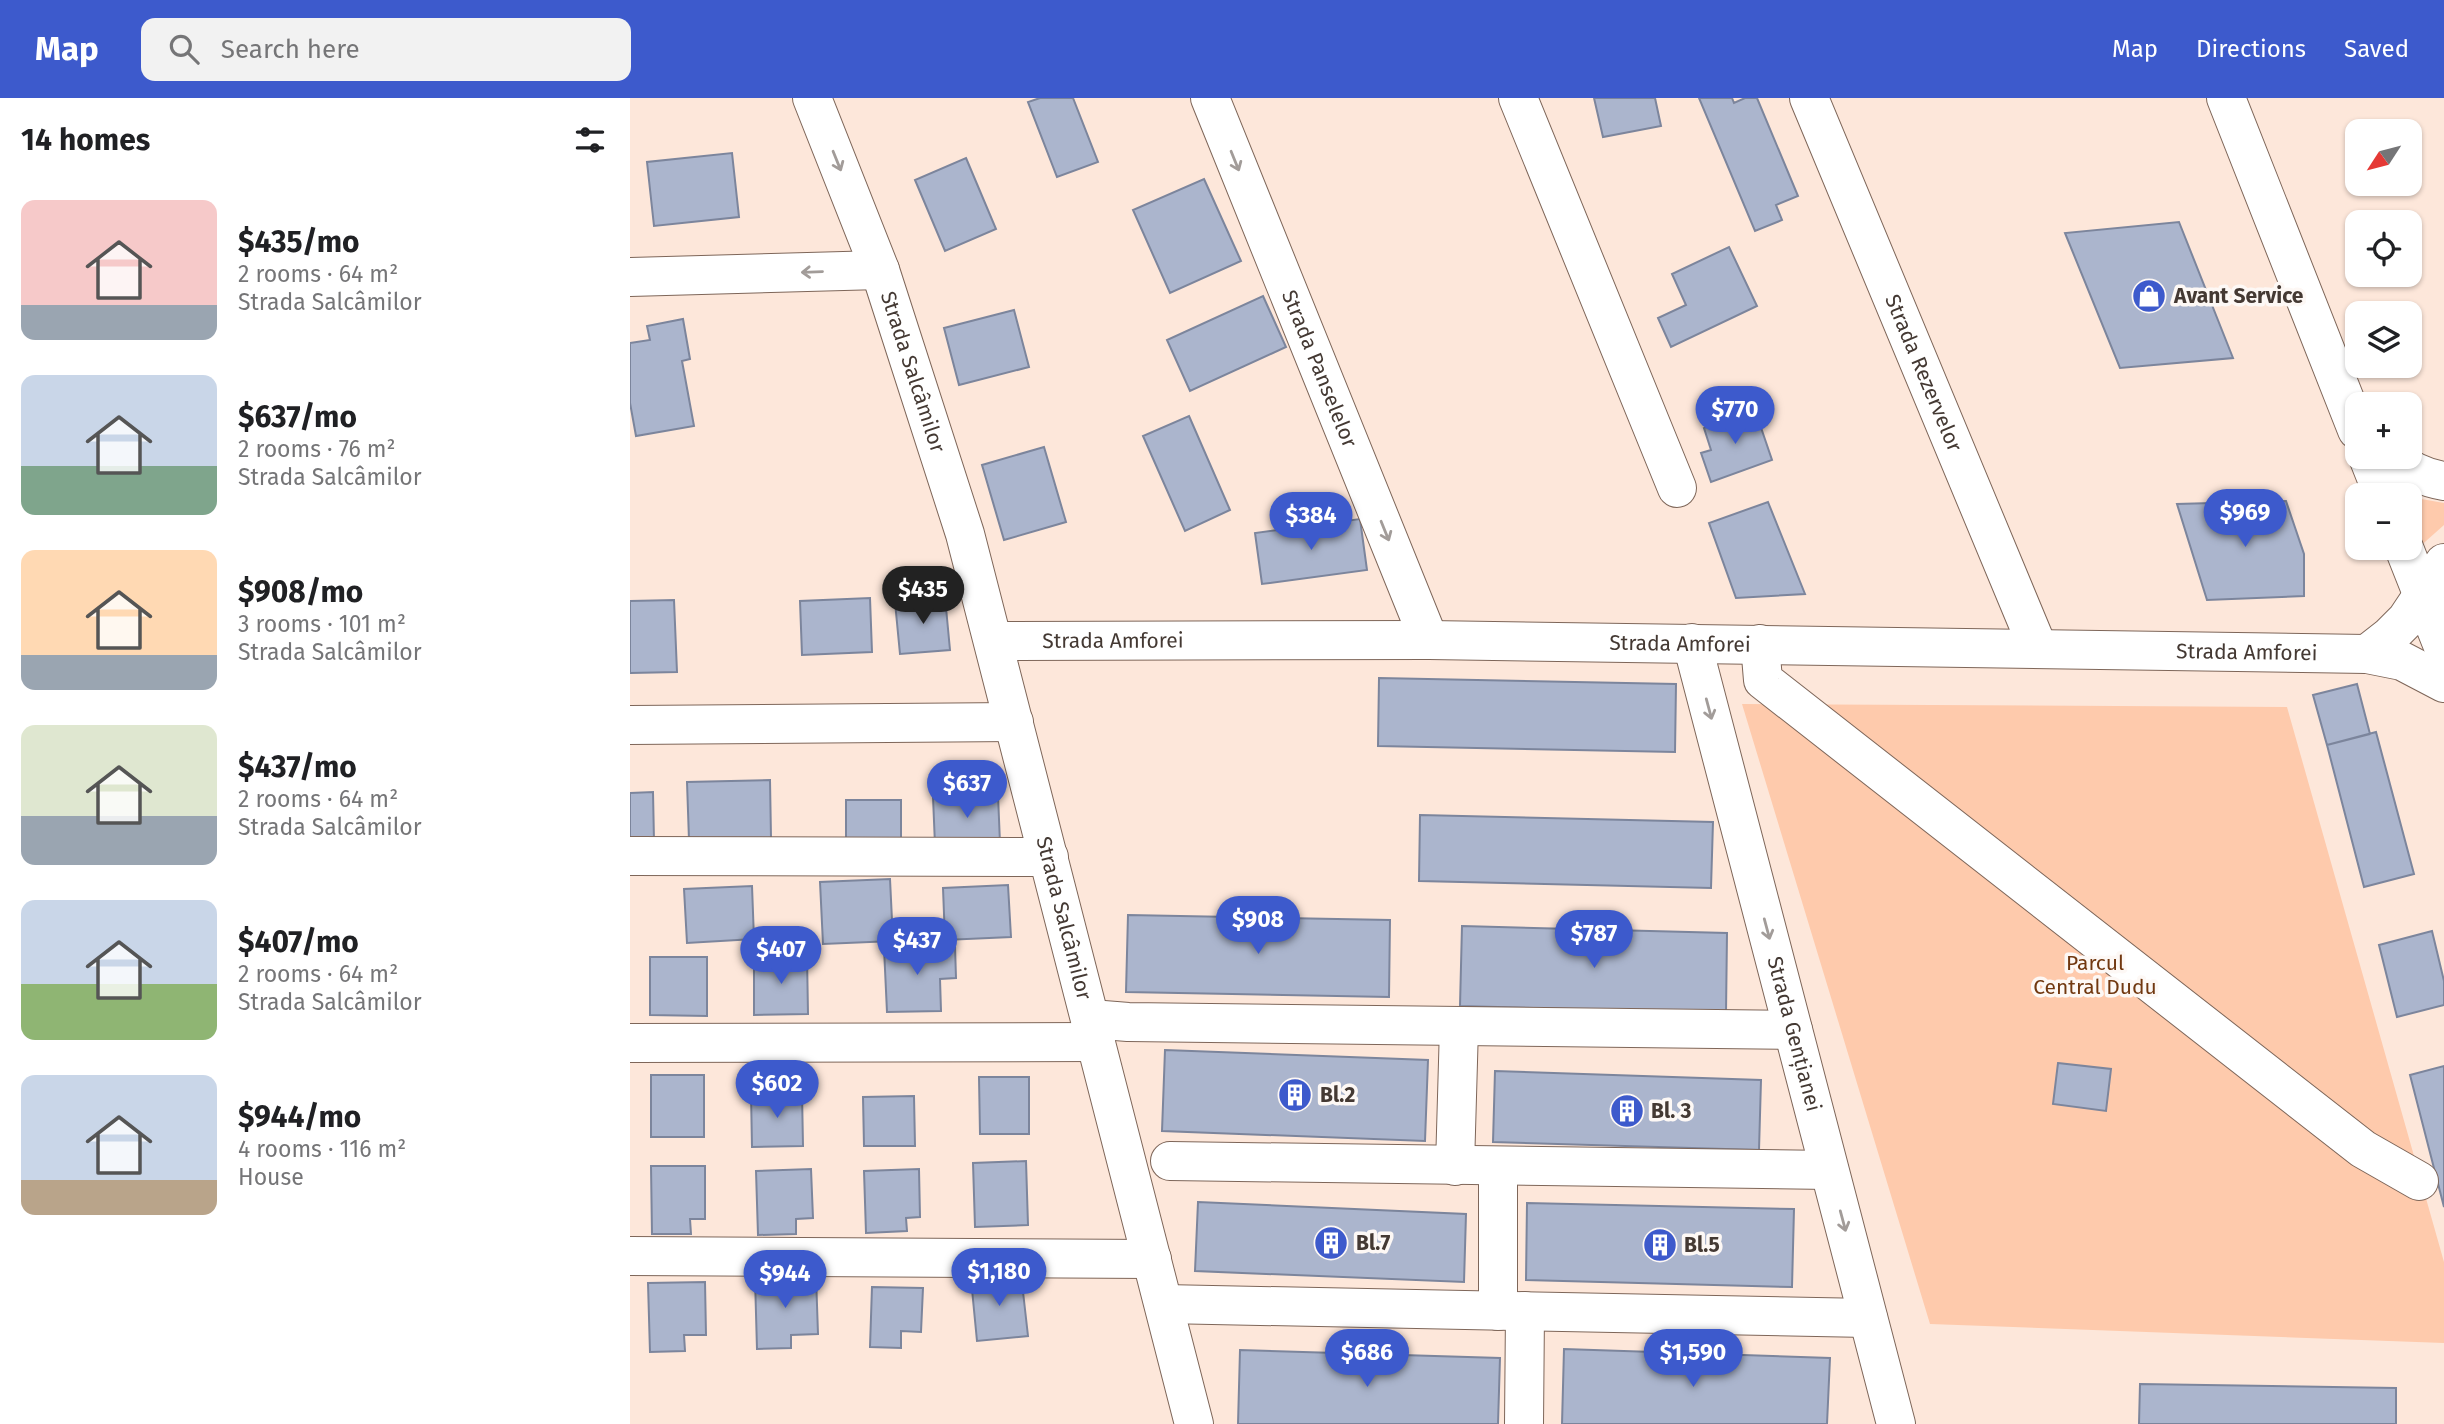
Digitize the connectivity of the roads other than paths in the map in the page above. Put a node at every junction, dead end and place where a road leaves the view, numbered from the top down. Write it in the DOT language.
graph roads {
  1 [pos="812,98"];
  2 [pos="1209,98"];
  3 [pos="1518,98"];
  4 [pos="1809,98"];
  5 [pos="2226,98"];
  6 [pos="880,270"];
  7 [pos="630,277"];
  8 [pos="2345,396"];
  9 [pos="2411,469"];
  10 [pos="2444,481"];
  11 [pos="1677,488"];
  12 [pos="2409,560"];
  13 [pos="2444,563"];
  14 [pos="2423,595"];
  15 [pos="1429,639"];
  16 [pos="994,641"];
  17 [pos="1692,643"];
  18 [pos="1760,644"];
  19 [pos="2038,648"];
  20 [pos="2444,649"];
  21 [pos="2367,654"];
  22 [pos="2444,682"];
  23 [pos="1014,722"];
  24 [pos="630,725"];
  25 [pos="630,856"];
  26 [pos="1049,857"];
  27 [pos="1459,1027"];
  28 [pos="1094,1030"];
  29 [pos="1793,1030"];
  30 [pos="630,1043"];
  31 [pos="1170,1161"];
  32 [pos="1455,1166"];
  33 [pos="1498,1167"];
  34 [pos="1829,1170"];
  35 [pos="2419,1181"];
  36 [pos="630,1256"];
  37 [pos="1152,1259"];
  38 [pos="1164,1304"];
  39 [pos="1512,1311"];
  40 [pos="1868,1318"];
  41 [pos="1195,1424"];
  42 [pos="1524,1424"];
  43 [pos="1896,1424"];
  1 -- 6 [label="street, Strada Salcâmilor, one-way"];
  2 -- 15 [label="street, Strada Panselelor, one-way"];
  3 -- 11 [label="street"];
  4 -- 19 [label="street, Strada Rezervelor"];
  5 -- 8 [label="street"];
  6 -- 7 [label="street, one-way"];
  6 -- 16 [label="street, Strada Salcâmilor"];
  9 -- 10 [label="street"];
  12 -- 14 [label="street"];
  13 -- 14 [label="street"];
  14 -- 20 [label="street"];
  14 -- 21 [label="street"];
  15 -- 16 [label="street, Strada Amforei"];
  15 -- 17 [label="street, Strada Amforei"];
  16 -- 23 [label="street, Strada Salcâmilor"];
  17 -- 18 [label="street, Strada Amforei"];
  17 -- 29 [label="street, Strada Gențianei, one-way"];
  18 -- 19 [label="street, Strada Amforei"];
  18 -- 35 [label="street"];
  19 -- 21 [label="street, Strada Amforei"];
  21 -- 22 [label="street, Strada Amforei"];
  23 -- 24 [label="street"];
  23 -- 26 [label="street, Strada Salcâmilor"];
  25 -- 26 [label="street"];
  26 -- 28 [label="street, Strada Salcâmilor"];
  27 -- 28 [label="street"];
  27 -- 29 [label="street"];
  27 -- 32 [label="street"];
  28 -- 30 [label="street"];
  28 -- 37 [label="street, Strada Salcâmilor"];
  29 -- 34 [label="street, Strada Gențianei"];
  31 -- 32 [label="street"];
  32 -- 33 [label="street"];
  33 -- 34 [label="street"];
  33 -- 39 [label="street"];
  34 -- 40 [label="street, Strada Gențianei, one-way"];
  36 -- 37 [label="street"];
  37 -- 38 [label="street, Strada Salcâmilor"];
  38 -- 39 [label="street"];
  38 -- 41 [label="street, Strada Salcâmilor"];
  39 -- 40 [label="street"];
  39 -- 42 [label="street"];
  40 -- 43 [label="street, Strada Gențianei"];
}
